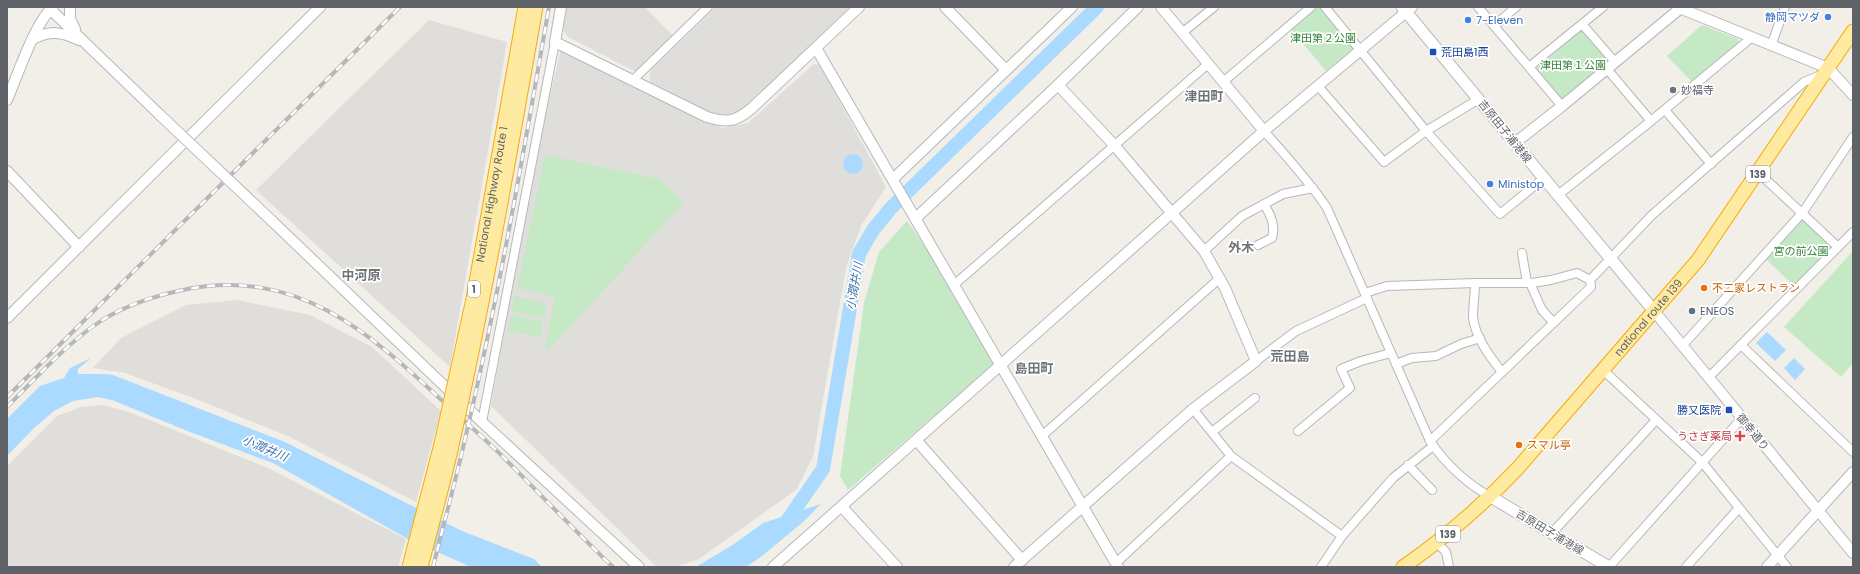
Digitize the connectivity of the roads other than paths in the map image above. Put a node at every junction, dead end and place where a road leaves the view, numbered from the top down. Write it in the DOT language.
graph roads {
  1 [pos="70,7"];
  2 [pos="320,7"];
  3 [pos="525,7"];
  4 [pos="536,7"];
  5 [pos="562,7"];
  6 [pos="708,7"];
  7 [pos="859,7"];
  8 [pos="944,7"];
  9 [pos="1072,7"];
  10 [pos="1138,7"];
  11 [pos="1161,7"];
  12 [pos="1214,7"];
  13 [pos="1312,7"];
  14 [pos="1325,7"];
  15 [pos="1478,7"];
  16 [pos="1516,7"];
  17 [pos="1603,7"];
  18 [pos="1785,7"];
  19 [pos="51,8"];
  20 [pos="1680,8"];
  21 [pos="1407,9"];
  22 [pos="1582,24"];
  23 [pos="1494,26"];
  24 [pos="1853,31"];
  25 [pos="1182,33"];
  26 [pos="1751,38"];
  27 [pos="33,39"];
  28 [pos="555,42"];
  29 [pos="86,44"];
  30 [pos="1771,46"];
  31 [pos="816,48"];
  32 [pos="1360,50"];
  33 [pos="1208,64"];
  34 [pos="1611,65"];
  35 [pos="1529,67"];
  36 [pos="1006,70"];
  37 [pos="1826,71"];
  38 [pos="633,80"];
  39 [pos="1223,82"];
  40 [pos="1058,85"];
  41 [pos="1318,86"];
  42 [pos="1853,95"];
  43 [pos="1479,99"];
  44 [pos="7,100"];
  45 [pos="1562,106"];
  46 [pos="1665,110"];
  47 [pos="1651,121"];
  48 [pos="1264,131"];
  49 [pos="1426,131"];
  50 [pos="1853,137"];
  51 [pos="1515,143"];
  52 [pos="1114,145"];
  53 [pos="1711,164"];
  54 [pos="7,171"];
  55 [pos="1759,172"];
  56 [pos="1544,178"];
  57 [pos="895,182"];
  58 [pos="1313,188"];
  59 [pos="1558,195"];
  60 [pos="1264,204"];
  61 [pos="1802,212"];
  62 [pos="1170,213"];
  63 [pos="915,216"];
  64 [pos="1853,232"];
  65 [pos="1258,245"];
  66 [pos="79,247"];
  67 [pos="1838,247"];
  68 [pos="1204,251"];
  69 [pos="1522,253"];
  70 [pos="1611,259"];
  71 [pos="1220,278"];
  72 [pos="1590,280"];
  73 [pos="1475,283"];
  74 [pos="1529,283"];
  75 [pos="955,284"];
  76 [pos="1366,296"];
  77 [pos="1654,311"];
  78 [pos="8,318"];
  79 [pos="1553,322"];
  80 [pos="1480,338"];
  81 [pos="1741,345"];
  82 [pos="1683,346"];
  83 [pos="1391,353"];
  84 [pos="1256,361"];
  85 [pos="1001,364"];
  86 [pos="1396,364"];
  87 [pos="1603,370"];
  88 [pos="1502,372"];
  89 [pos="1709,377"];
  90 [pos="1255,398"];
  91 [pos="1193,410"];
  92 [pos="1742,418"];
  93 [pos="1656,420"];
  94 [pos="482,422"];
  95 [pos="1298,431"];
  96 [pos="1212,432"];
  97 [pos="1043,435"];
  98 [pos="917,441"];
  99 [pos="1431,443"];
  100 [pos="1853,452"];
  101 [pos="1231,456"];
  102 [pos="1702,462"];
  103 [pos="1408,465"];
  104 [pos="1853,472"];
  105 [pos="1432,490"];
  106 [pos="1491,497"];
  107 [pos="1083,505"];
  108 [pos="842,507"];
  109 [pos="1739,508"];
  110 [pos="1818,511"];
  111 [pos="1552,533"];
  112 [pos="1342,536"];
  113 [pos="1438,543"];
  114 [pos="1853,553"];
  115 [pos="1777,555"];
  116 [pos="1018,564"];
  117 [pos="1117,565"];
  118 [pos="409,567"];
  119 [pos="421,567"];
  120 [pos="639,567"];
  121 [pos="773,567"];
  122 [pos="897,567"];
  123 [pos="1320,567"];
  124 [pos="1403,567"];
  125 [pos="1449,567"];
  126 [pos="1609,567"];
  127 [pos="1686,567"];
  128 [pos="1767,567"];
  129 [pos="1787,567"];
  1 -- 29 [label="street"];
  2 -- 66 [label="street"];
  3 -- 118 [label="highway, National Highway Route 1 / 1, bridge"];
  4 -- 119 [label="highway, National Highway Route 1 / 1, bridge"];
  5 -- 28 [label="street"];
  6 -- 38 [label="street"];
  7 -- 31 [label="street"];
  8 -- 36 [label="street"];
  9 -- 36 [label="street"];
  10 -- 40 [label="street"];
  11 -- 25 [label="street"];
  12 -- 25 [label="street"];
  13 -- 39 [label="street"];
  14 -- 32 [label="street"];
  15 -- 23 [label="street"];
  16 -- 23 [label="street"];
  17 -- 22 [label="street"];
  18 -- 30 [label="street"];
  19 -- 27 [label="street"];
  19 -- 29 [label="street"];
  20 -- 26 [label="street"];
  20 -- 34 [label="street"];
  21 -- 32 [label="street"];
  21 -- 43 [label="main road, 吉原田子浦港線"];
  22 -- 34 [label="street"];
  22 -- 35 [label="street"];
  23 -- 35 [label="street"];
  24 -- 37 [label="highway, national route 139 / 139"];
  25 -- 33 [label="street"];
  26 -- 30 [label="street"];
  26 -- 46 [label="street"];
  27 -- 29 [label="street"];
  27 -- 44 [label="street"];
  28 -- 38 [label="street"];
  28 -- 94 [label="street"];
  29 -- 94 [label="street, bridge"];
  30 -- 37 [label="street"];
  31 -- 38 [label="street"];
  31 -- 57 [label="street"];
  32 -- 41 [label="street"];
  32 -- 49 [label="street"];
  33 -- 39 [label="street"];
  33 -- 52 [label="street"];
  34 -- 45 [label="street"];
  34 -- 47 [label="street"];
  35 -- 45 [label="street"];
  36 -- 57 [label="street"];
  37 -- 42 [label="street"];
  37 -- 53 [label="street"];
  37 -- 55 [label="highway, national route 139 / 139"];
  39 -- 48 [label="street"];
  40 -- 52 [label="street"];
  40 -- 63 [label="street"];
  41 -- 48 [label="street"];
  41 -- 49 [label="street"];
  43 -- 49 [label="street"];
  43 -- 51 [label="main road, 吉原田子浦港線"];
  45 -- 51 [label="street"];
  46 -- 47 [label="street"];
  46 -- 53 [label="street"];
  47 -- 59 [label="street"];
  48 -- 58 [label="street"];
  48 -- 62 [label="street"];
  49 -- 56 [label="street"];
  50 -- 61 [label="street"];
  51 -- 56 [label="main road, 吉原田子浦港線"];
  52 -- 62 [label="street"];
  52 -- 75 [label="street"];
  53 -- 70 [label="street"];
  54 -- 66 [label="street"];
  55 -- 61 [label="street"];
  55 -- 77 [label="highway, national route 139 / 139"];
  56 -- 59 [label="main road, 吉原田子浦港線"];
  57 -- 63 [label="street"];
  58 -- 60 [label="street"];
  58 -- 76 [label="street"];
  59 -- 70 [label="main road, 吉原田子浦港線"];
  60 -- 65 [label="street"];
  60 -- 68 [label="street"];
  61 -- 67 [label="street"];
  61 -- 82 [label="street"];
  62 -- 68 [label="street"];
  62 -- 85 [label="street"];
  63 -- 75 [label="street"];
  64 -- 67 [label="street"];
  66 -- 78 [label="street"];
  67 -- 81 [label="street"];
  68 -- 71 [label="street"];
  69 -- 74 [label="street"];
  70 -- 72 [label="street"];
  70 -- 77 [label="main road, 吉原田子浦港線"];
  71 -- 84 [label="street"];
  71 -- 97 [label="street"];
  72 -- 74 [label="street"];
  72 -- 79 [label="street"];
  73 -- 74 [label="street"];
  73 -- 76 [label="street"];
  73 -- 80 [label="street"];
  74 -- 79 [label="street"];
  75 -- 85 [label="street"];
  76 -- 83 [label="street"];
  76 -- 84 [label="street"];
  77 -- 82 [label="street, 御幸通り"];
  77 -- 87 [label="highway, national route 139 / 139"];
  79 -- 88 [label="street"];
  80 -- 86 [label="street"];
  80 -- 88 [label="street"];
  81 -- 89 [label="street"];
  81 -- 100 [label="street"];
  82 -- 89 [label="street, 御幸通り"];
  83 -- 86 [label="street"];
  83 -- 95 [label="street"];
  84 -- 91 [label="street"];
  85 -- 97 [label="street"];
  85 -- 98 [label="street"];
  86 -- 99 [label="street"];
  87 -- 93 [label="street"];
  87 -- 106 [label="highway, national route 139 / 139"];
  88 -- 99 [label="street"];
  89 -- 92 [label="street, 御幸通り"];
  90 -- 96 [label="street"];
  91 -- 96 [label="street"];
  91 -- 107 [label="street"];
  92 -- 102 [label="street"];
  92 -- 110 [label="street, 御幸通り"];
  93 -- 102 [label="street"];
  93 -- 111 [label="street"];
  94 -- 120 [label="street"];
  96 -- 101 [label="street"];
  97 -- 107 [label="street"];
  98 -- 108 [label="street"];
  98 -- 116 [label="street"];
  99 -- 103 [label="street"];
  99 -- 106 [label="street"];
  101 -- 112 [label="street"];
  101 -- 117 [label="street"];
  102 -- 109 [label="street"];
  102 -- 126 [label="street"];
  103 -- 105 [label="street"];
  103 -- 112 [label="street"];
  104 -- 110 [label="street"];
  106 -- 111 [label="main road, 吉原田子浦港線"];
  106 -- 113 [label="highway, national route 139 / 139"];
  107 -- 116 [label="street"];
  107 -- 117 [label="street"];
  108 -- 121 [label="street"];
  108 -- 122 [label="street"];
  109 -- 115 [label="street"];
  109 -- 127 [label="street"];
  110 -- 114 [label="street, 御幸通り"];
  110 -- 115 [label="street"];
  111 -- 126 [label="main road, 吉原田子浦港線"];
  112 -- 123 [label="street"];
  113 -- 124 [label="highway, national route 139 / 139"];
  113 -- 125 [label="street"];
  115 -- 128 [label="street"];
  115 -- 129 [label="street"];
}
